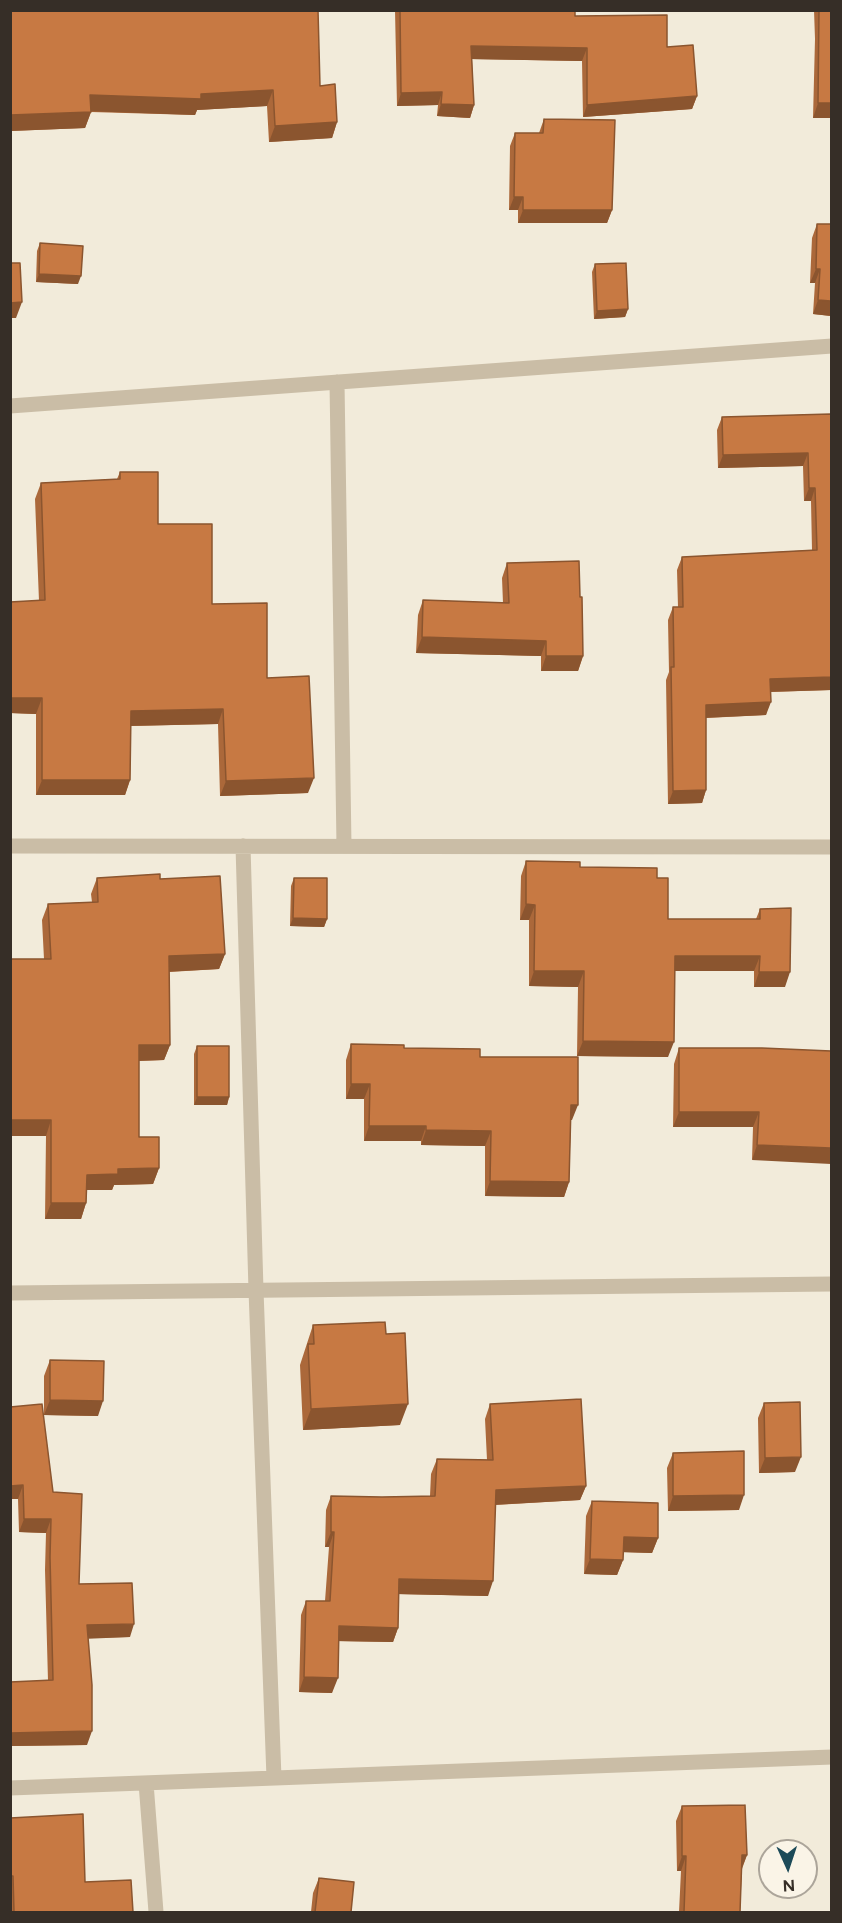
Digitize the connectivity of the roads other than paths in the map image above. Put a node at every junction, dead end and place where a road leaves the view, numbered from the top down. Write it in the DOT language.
graph roads {
  1 [pos="831,346"];
  2 [pos="337,382"];
  3 [pos="10,406"];
  4 [pos="10,846"];
  5 [pos="243,846"];
  6 [pos="344,846"];
  7 [pos="831,847"];
  8 [pos="831,1284"];
  9 [pos="256,1290"];
  10 [pos="10,1293"];
  11 [pos="831,1757"];
  12 [pos="274,1778"];
  13 [pos="146,1783"];
  14 [pos="10,1788"];
  15 [pos="156,1912"];
  1 -- 2 [label="street"];
  2 -- 3 [label="street"];
  2 -- 6 [label="street"];
  4 -- 5 [label="street"];
  5 -- 6 [label="street"];
  5 -- 9 [label="street"];
  6 -- 7 [label="street"];
  8 -- 9 [label="street"];
  9 -- 10 [label="street"];
  9 -- 12 [label="street"];
  11 -- 12 [label="street"];
  12 -- 13 [label="street"];
  13 -- 14 [label="street"];
  13 -- 15 [label="street"];
}
